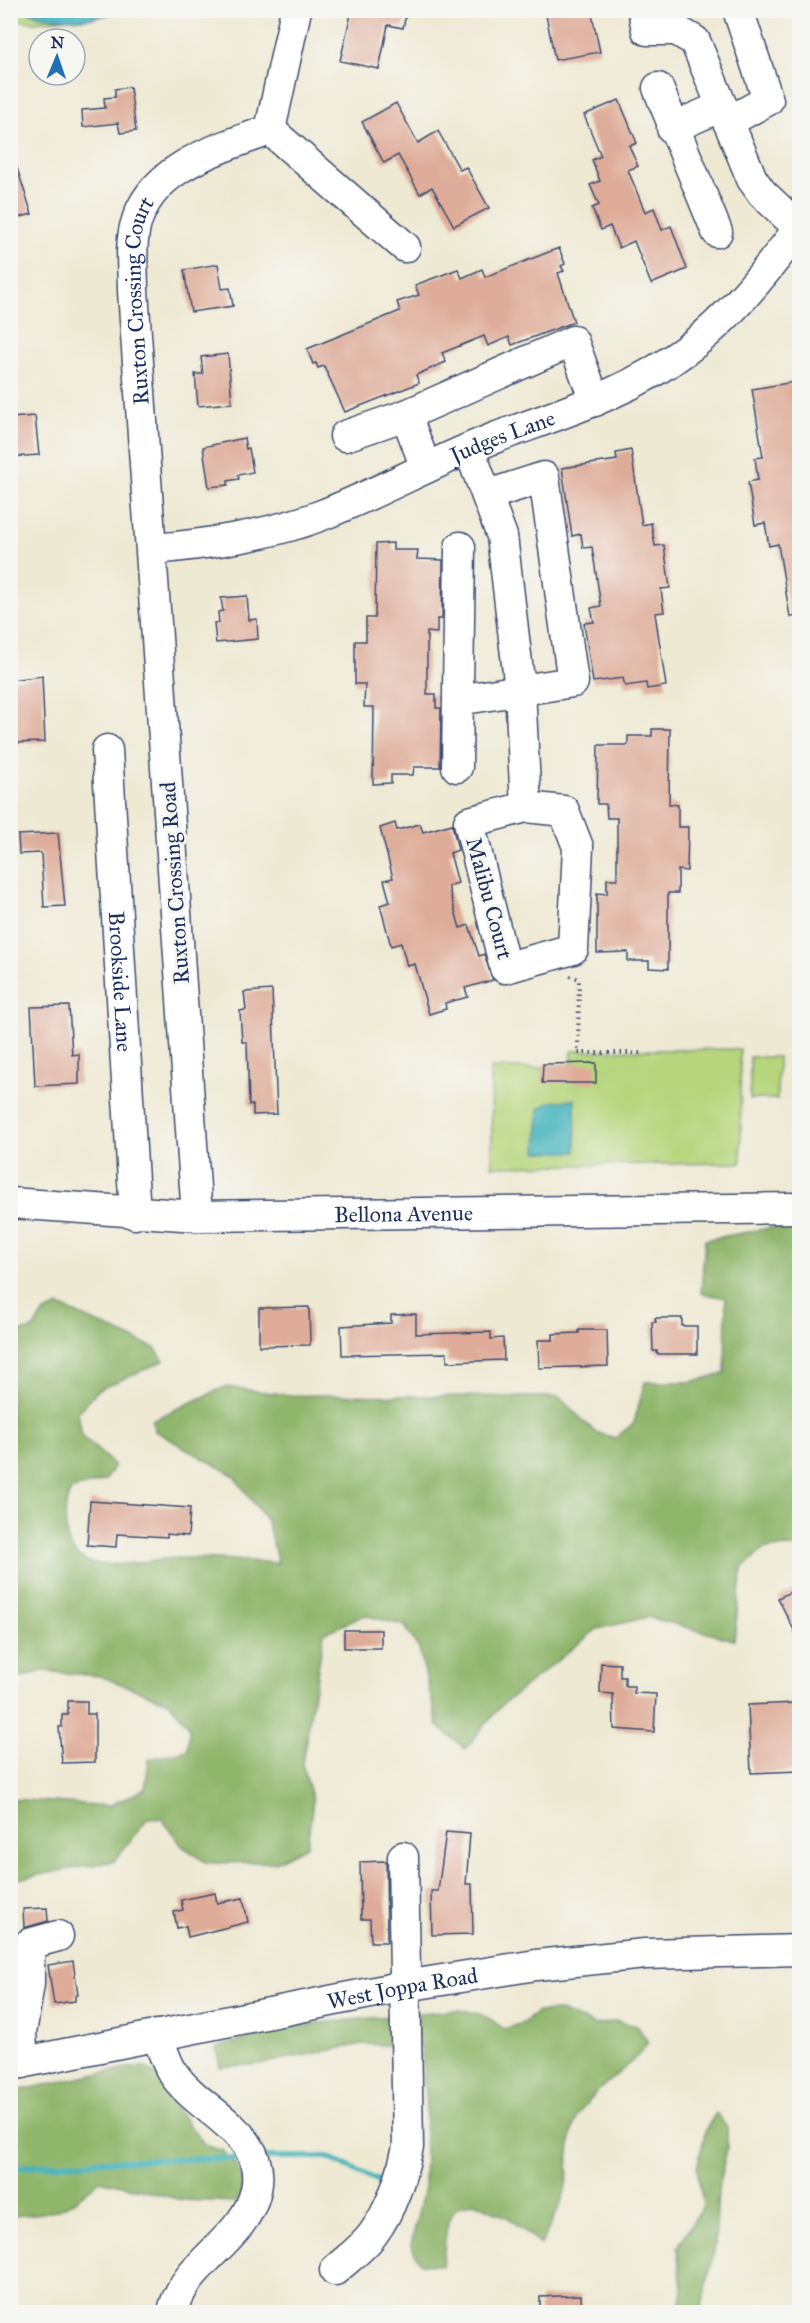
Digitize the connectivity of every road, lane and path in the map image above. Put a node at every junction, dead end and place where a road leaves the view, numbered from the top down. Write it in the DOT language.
graph roads {
  1 [pos="296,10"];
  2 [pos="643,10"];
  3 [pos="738,10"];
  4 [pos="658,88"];
  5 [pos="725,114"];
  6 [pos="672,128"];
  7 [pos="270,130"];
  8 [pos="799,228"];
  9 [pos="717,232"];
  10 [pos="405,247"];
  11 [pos="595,401"];
  12 [pos="406,415"];
  13 [pos="345,436"];
  14 [pos="469,449"];
  15 [pos="426,468"];
  16 [pos="488,495"];
  17 [pos="460,547"];
  18 [pos="153,549"];
  19 [pos="520,689"];
  20 [pos="458,700"];
  21 [pos="107,750"];
  22 [pos="457,767"];
  23 [pos="526,807"];
  24 [pos="578,986"];
  25 [pos="640,1053"];
  26 [pos="10,1203"];
  27 [pos="800,1208"];
  28 [pos="135,1214"];
  29 [pos="198,1216"];
  30 [pos="404,1857"];
  31 [pos="58,1936"];
  32 [pos="800,1950"];
  33 [pos="405,1986"];
  34 [pos="157,2036"];
  35 [pos="17,2064"];
  36 [pos="335,2270"];
  37 [pos="173,2313"];
  1 -- 7 [label="street"];
  2 -- 5 [label="street"];
  3 -- 5 [label="street"];
  4 -- 6 [label="street"];
  5 -- 6 [label="street"];
  5 -- 8 [label="street"];
  6 -- 9 [label="street"];
  7 -- 10 [label="street"];
  7 -- 18 [label="street, Ruxton Crossing Court"];
  8 -- 11 [label="street, Judges Lane"];
  11 -- 12 [label="street"];
  11 -- 14 [label="street, Judges Lane"];
  12 -- 13 [label="street"];
  12 -- 15 [label="street"];
  14 -- 15 [label="street, Judges Lane"];
  14 -- 16 [label="street"];
  15 -- 18 [label="street, Judges Lane"];
  16 -- 19 [label="street"];
  16 -- 19 [label="street"];
  17 -- 20 [label="street"];
  18 -- 29 [label="street, Ruxton Crossing Road"];
  19 -- 20 [label="street"];
  19 -- 23 [label="street"];
  20 -- 22 [label="street"];
  21 -- 28 [label="street, Brookside Lane"];
  23 -- 23 [label="street, Malibu Court"];
  24 -- 25 [label="path"];
  26 -- 28 [label="street, Bellona Avenue"];
  27 -- 29 [label="street, Bellona Avenue"];
  28 -- 29 [label="street, Bellona Avenue"];
  30 -- 33 [label="street"];
  31 -- 35 [label="street"];
  32 -- 33 [label="street, West Joppa Road"];
  33 -- 34 [label="street, West Joppa Road"];
  33 -- 36 [label="street"];
  34 -- 35 [label="street, West Joppa Road"];
  34 -- 37 [label="street"];
}
